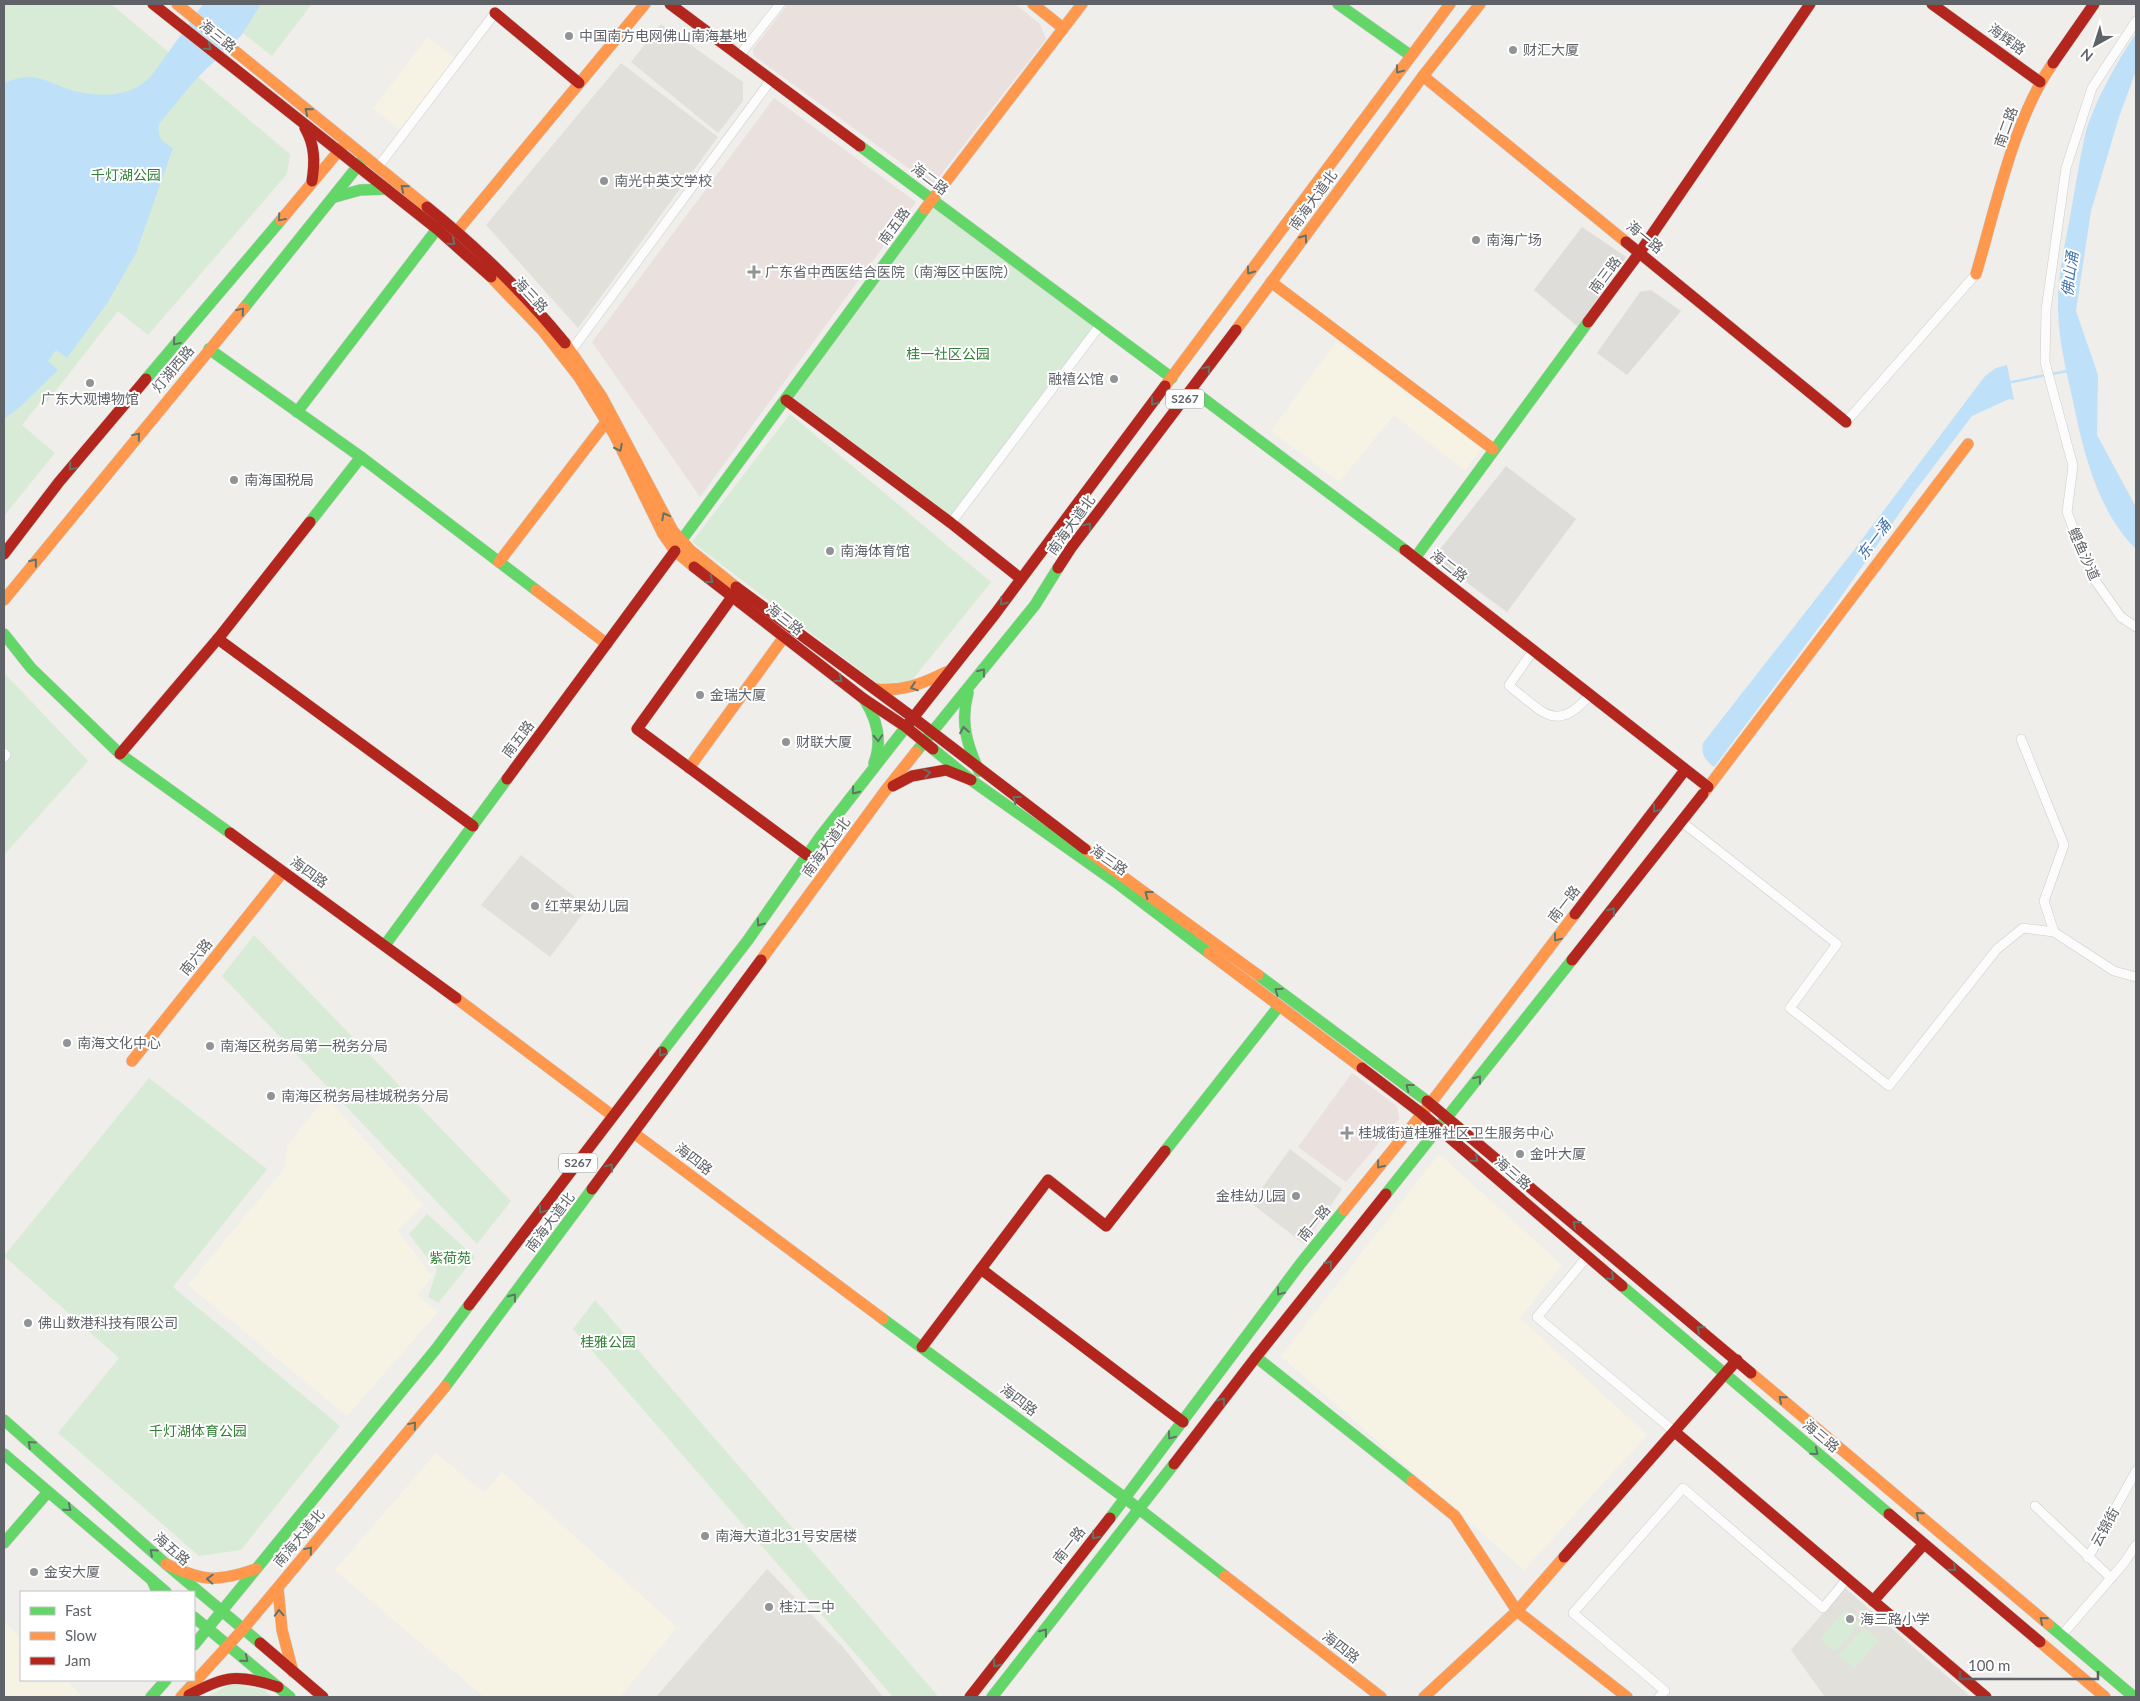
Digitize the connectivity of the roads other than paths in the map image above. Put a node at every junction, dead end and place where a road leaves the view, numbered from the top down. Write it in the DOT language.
graph roads {
  1 [pos="153,4"];
  2 [pos="645,4"];
  3 [pos="670,4"];
  4 [pos="780,4"];
  5 [pos="1032,4"];
  6 [pos="1082,4"];
  7 [pos="1338,4"];
  8 [pos="1450,4"];
  9 [pos="1480,4"];
  10 [pos="1810,4"];
  11 [pos="1932,4"];
  12 [pos="2094,4"];
  13 [pos="181,7"];
  14 [pos="495,13"];
  15 [pos="2136,21"];
  16 [pos="1063,28"];
  17 [pos="1410,55"];
  18 [pos="739,56"];
  19 [pos="1423,76"];
  20 [pos="772,80"];
  21 [pos="2040,82"];
  22 [pos="579,83"];
  23 [pos="302,122"];
  24 [pos="346,142"];
  25 [pos="339,151"];
  26 [pos="365,156"];
  27 [pos="358,166"];
  28 [pos="378,167"];
  29 [pos="312,181"];
  30 [pos="387,190"];
  31 [pos="333,198"];
  32 [pos="932,199"];
  33 [pos="437,229"];
  34 [pos="457,230"];
  35 [pos="1640,252"];
  36 [pos="1976,274"];
  37 [pos="1271,282"];
  38 [pos="1100,324"];
  39 [pos="209,349"];
  40 [pos="571,351"];
  41 [pos="1172,378"];
  42 [pos="1192,390"];
  43 [pos="786,400"];
  44 [pos="297,412"];
  45 [pos="606,422"];
  46 [pos="1846,422"];
  47 [pos="1968,444"];
  48 [pos="1493,449"];
  49 [pos="361,457"];
  50 [pos="950,523"];
  51 [pos="678,546"];
  52 [pos="4,554"];
  53 [pos="1415,558"];
  54 [pos="499,562"];
  55 [pos="1020,578"];
  56 [pos="732,597"];
  57 [pos="4,600"];
  58 [pos="2136,627"];
  59 [pos="4,634"];
  60 [pos="784,636"];
  61 [pos="218,639"];
  62 [pos="607,644"];
  63 [pos="1533,651"];
  64 [pos="950,670"];
  65 [pos="970,687"];
  66 [pos="874,689"];
  67 [pos="1590,696"];
  68 [pos="864,699"];
  69 [pos="914,718"];
  70 [pos="906,728"];
  71 [pos="929,738"];
  72 [pos="2021,739"];
  73 [pos="120,754"];
  74 [pos="689,768"];
  75 [pos="978,770"];
  76 [pos="1686,770"];
  77 [pos="866,777"];
  78 [pos="971,780"];
  79 [pos="1708,787"];
  80 [pos="885,791"];
  81 [pos="1682,822"];
  82 [pos="473,826"];
  83 [pos="807,855"];
  84 [pos="283,872"];
  85 [pos="2054,932"];
  86 [pos="385,945"];
  87 [pos="2136,978"];
  88 [pos="1280,1006"];
  89 [pos="132,1061"];
  90 [pos="1430,1104"];
  91 [pos="1421,1113"];
  92 [pos="614,1116"];
  93 [pos="1448,1117"];
  94 [pos="1438,1128"];
  95 [pos="635,1134"];
  96 [pos="1587,1257"];
  97 [pos="981,1269"];
  98 [pos="922,1347"];
  99 [pos="1256,1357"];
  100 [pos="1737,1360"];
  101 [pos="1725,1375"];
  102 [pos="4,1420"];
  103 [pos="1183,1422"];
  104 [pos="1675,1432"];
  105 [pos="4,1454"];
  106 [pos="2136,1471"];
  107 [pos="48,1492"];
  108 [pos="1125,1498"];
  109 [pos="2035,1506"];
  110 [pos="1140,1509"];
  111 [pos="4,1544"];
  112 [pos="1924,1544"];
  113 [pos="2136,1545"];
  114 [pos="2088,1558"];
  115 [pos="166,1564"];
  116 [pos="256,1569"];
  117 [pos="2111,1578"];
  118 [pos="1847,1579"];
  119 [pos="152,1580"];
  120 [pos="278,1588"];
  121 [pos="157,1591"];
  122 [pos="165,1591"];
  123 [pos="1873,1601"];
  124 [pos="222,1610"];
  125 [pos="1517,1611"];
  126 [pos="195,1618"];
  127 [pos="207,1628"];
  128 [pos="244,1628"];
  129 [pos="2061,1636"];
  130 [pos="195,1644"];
  131 [pos="228,1645"];
  132 [pos="293,1672"];
  133 [pos="163,1682"];
  134 [pos="278,1687"];
  135 [pos="151,1697"];
  136 [pos="181,1697"];
  137 [pos="186,1697"];
  138 [pos="290,1697"];
  139 [pos="323,1697"];
  140 [pos="970,1697"];
  141 [pos="992,1697"];
  142 [pos="1381,1697"];
  143 [pos="1424,1697"];
  144 [pos="1627,1697"];
  145 [pos="1658,1697"];
  146 [pos="1986,1697"];
  147 [pos="2105,1697"];
  148 [pos="2134,1697"];
  1 -- 23 [label="main road, 海三路, one-way"];
  2 -- 22 [label="main road"];
  3 -- 18 [label="main road, 海二路"];
  4 -- 18 [label="street"];
  5 -- 16 [label="main road"];
  6 -- 16 [label="main road, 南五路"];
  7 -- 17 [label="main road"];
  8 -- 17 [label="main road, 南海大道北 / S267"];
  9 -- 19 [label="main road, 南海大道北 / S267"];
  10 -- 35 [label="main road, 南三路"];
  11 -- 21 [label="main road, 海辉路"];
  12 -- 21 [label="main road, 南二路"];
  24 -- 13 [label="main road, 海三路, one-way"];
  14 -- 22 [label="main road"];
  14 -- 28 [label="street"];
  15 -- 58 [label="street, 鲤鱼沙道"];
  16 -- 32 [label="main road, 南五路"];
  17 -- 41 [label="main road, 南海大道北 / S267, one-way"];
  18 -- 20 [label="main road, 海二路"];
  19 -- 35 [label="main road, 海一路"];
  37 -- 19 [label="main road, 南海大道北 / S267, one-way"];
  20 -- 32 [label="main road, 海二路"];
  20 -- 40 [label="street"];
  21 -- 36 [label="main road, 南二路"];
  22 -- 34 [label="main road"];
  23 -- 25 [label="main road, 海三路"];
  23 -- 29 [label="main road"];
  24 -- 25 [label="main road, 灯湖西路"];
  24 -- 26 [label="main road, 海三路"];
  25 -- 27 [label="main road, 海三路"];
  25 -- 29 [label="main road, 灯湖西路"];
  26 -- 27 [label="main road, 灯湖西路"];
  26 -- 28 [label="main road, 海三路"];
  27 -- 30 [label="main road, 海三路"];
  27 -- 31 [label="main road, 灯湖西路"];
  34 -- 28 [label="main road, 海三路, one-way"];
  29 -- 52 [label="main road, 灯湖西路, one-way"];
  30 -- 31 [label="main road"];
  30 -- 33 [label="main road, 海三路"];
  39 -- 31 [label="main road, 灯湖西路, one-way"];
  32 -- 38 [label="main road, 海二路"];
  32 -- 43 [label="main road, 南五路"];
  33 -- 44 [label="main road"];
  33 -- 45 [label="main road, 海三路, one-way"];
  34 -- 40 [label="main road, 海三路"];
  35 -- 46 [label="main road, 海一路"];
  35 -- 48 [label="main road, 南三路"];
  36 -- 46 [label="street"];
  42 -- 37 [label="main road, 南海大道北 / S267, one-way"];
  37 -- 48 [label="main road"];
  38 -- 41 [label="main road, 海二路"];
  38 -- 50 [label="street"];
  39 -- 44 [label="main road"];
  57 -- 39 [label="main road, 灯湖西路, one-way"];
  51 -- 40 [label="main road, 海三路, one-way"];
  41 -- 55 [label="main road, 南海大道北 / S267, one-way"];
  42 -- 53 [label="main road, 海二路"];
  65 -- 42 [label="main road, 南海大道北 / S267, one-way"];
  43 -- 50 [label="main road"];
  43 -- 51 [label="main road, 南五路"];
  44 -- 49 [label="main road"];
  45 -- 51 [label="main road, 海三路, one-way"];
  45 -- 54 [label="main road"];
  47 -- 79 [label="main road"];
  48 -- 53 [label="main road, 南三路"];
  49 -- 54 [label="main road"];
  49 -- 61 [label="main road"];
  50 -- 55 [label="main road"];
  51 -- 56 [label="main road, 海三路, one-way"];
  51 -- 62 [label="main road, 南五路"];
  51 -- 66 [label="main road, 海三路"];
  53 -- 63 [label="main road, 海二路"];
  54 -- 62 [label="main road"];
  55 -- 64 [label="main road, 南海大道北 / S267, one-way"];
  56 -- 60 [label="main road, 海三路"];
  56 -- 74 [label="main road"];
  59 -- 73 [label="main road, 海四路"];
  60 -- 68 [label="main road, 海三路, one-way"];
  60 -- 74 [label="main road"];
  61 -- 73 [label="main road"];
  61 -- 82 [label="main road"];
  62 -- 82 [label="main road, 南五路"];
  63 -- 67 [label="main road, 海二路"];
  63 -- 67 [label="street"];
  64 -- 66 [label="main road, one-way"];
  64 -- 69 [label="main road, 南海大道北 / S267"];
  65 -- 71 [label="main road, 南海大道北 / S267"];
  75 -- 65 [label="main road, one-way"];
  66 -- 69 [label="main road, 海三路"];
  67 -- 76 [label="main road, 海二路"];
  68 -- 70 [label="main road, 海三路"];
  68 -- 77 [label="main road, one-way"];
  69 -- 70 [label="main road, 南海大道北 / S267"];
  69 -- 71 [label="main road, 海三路"];
  70 -- 71 [label="main road, 海三路"];
  70 -- 77 [label="main road, 南海大道北 / S267"];
  71 -- 75 [label="main road, 海三路"];
  71 -- 78 [label="main road, 海三路"];
  71 -- 80 [label="main road, 南海大道北 / S267"];
  72 -- 85 [label="street"];
  73 -- 84 [label="main road, 海四路"];
  74 -- 83 [label="main road"];
  90 -- 75 [label="main road, 海三路, one-way"];
  76 -- 79 [label="main road, 海二路"];
  76 -- 90 [label="main road, 南一路, one-way"];
  77 -- 83 [label="main road, 南海大道北 / S267, one-way"];
  80 -- 78 [label="main road, one-way"];
  78 -- 88 [label="main road, 海三路"];
  79 -- 81 [label="main road"];
  80 -- 95 [label="main road, 南海大道北 / S267"];
  81 -- 85 [label="street"];
  93 -- 81 [label="main road, one-way"];
  82 -- 86 [label="main road, 南五路"];
  83 -- 92 [label="main road, 南海大道北 / S267, one-way"];
  84 -- 86 [label="main road, 海四路"];
  84 -- 89 [label="main road, 南六路"];
  85 -- 87 [label="street"];
  86 -- 92 [label="main road, 海四路"];
  88 -- 91 [label="main road, 海三路"];
  88 -- 97 [label="main road"];
  90 -- 91 [label="main road, 南一路"];
  90 -- 93 [label="main road, 海三路"];
  91 -- 94 [label="main road, 海三路"];
  91 -- 103 [label="main road, 南一路, one-way"];
  92 -- 116 [label="main road, 南海大道北 / S267, one-way"];
  93 -- 94 [label="main road"];
  100 -- 93 [label="main road, 海三路, one-way"];
  94 -- 96 [label="main road, 海三路, one-way"];
  99 -- 94 [label="main road, one-way"];
  95 -- 98 [label="main road, 海四路"];
  120 -- 95 [label="main road, 南海大道北 / S267, one-way"];
  96 -- 101 [label="main road, 海三路, one-way"];
  96 -- 104 [label="street"];
  97 -- 98 [label="main road"];
  97 -- 103 [label="main road"];
  98 -- 108 [label="main road, 海四路"];
  110 -- 99 [label="main road, one-way"];
  99 -- 125 [label="main road"];
  100 -- 101 [label="main road"];
  129 -- 100 [label="main road, 海三路, one-way"];
  101 -- 104 [label="main road"];
  101 -- 112 [label="main road, 海三路, one-way"];
  115 -- 102 [label="main road, 海五路, one-way"];
  103 -- 108 [label="main road, 南一路, one-way"];
  104 -- 118 [label="main road"];
  104 -- 125 [label="main road"];
  105 -- 107 [label="main road"];
  106 -- 114 [label="street, 云锦街"];
  107 -- 111 [label="main road"];
  107 -- 119 [label="main road, one-way"];
  108 -- 110 [label="main road, 海四路"];
  108 -- 140 [label="main road, 南一路, one-way"];
  109 -- 114 [label="street"];
  141 -- 110 [label="main road, one-way"];
  110 -- 142 [label="main road, 海四路"];
  112 -- 123 [label="main road"];
  112 -- 147 [label="main road, 海三路, one-way"];
  113 -- 117 [label="street"];
  114 -- 117 [label="street"];
  116 -- 115 [label="main road, one-way"];
  115 -- 124 [label="main road, 海五路"];
  116 -- 124 [label="main road, 南海大道北 / S267"];
  117 -- 129 [label="street"];
  118 -- 123 [label="main road"];
  118 -- 145 [label="street"];
  119 -- 121 [label="main road"];
  119 -- 122 [label="main road"];
  120 -- 128 [label="main road, 南海大道北"];
  132 -- 120 [label="main road, one-way"];
  123 -- 146 [label="main road"];
  124 -- 127 [label="main road, 南海大道北 / S267"];
  124 -- 128 [label="main road, 海五路"];
  125 -- 143 [label="main road"];
  125 -- 144 [label="main road"];
  126 -- 127 [label="main road"];
  127 -- 130 [label="main road, 南海大道北 / S267"];
  127 -- 131 [label="main road"];
  128 -- 131 [label="main road, 南海大道北"];
  128 -- 132 [label="main road, 海五路"];
  129 -- 148 [label="main road, 海三路"];
  131 -- 134 [label="main road, one-way"];
  131 -- 136 [label="main road, 南海大道北"];
  132 -- 139 [label="main road, 海五路"];
  133 -- 135 [label="main road"];
  134 -- 137 [label="main road"];
  134 -- 138 [label="main road"];
}
